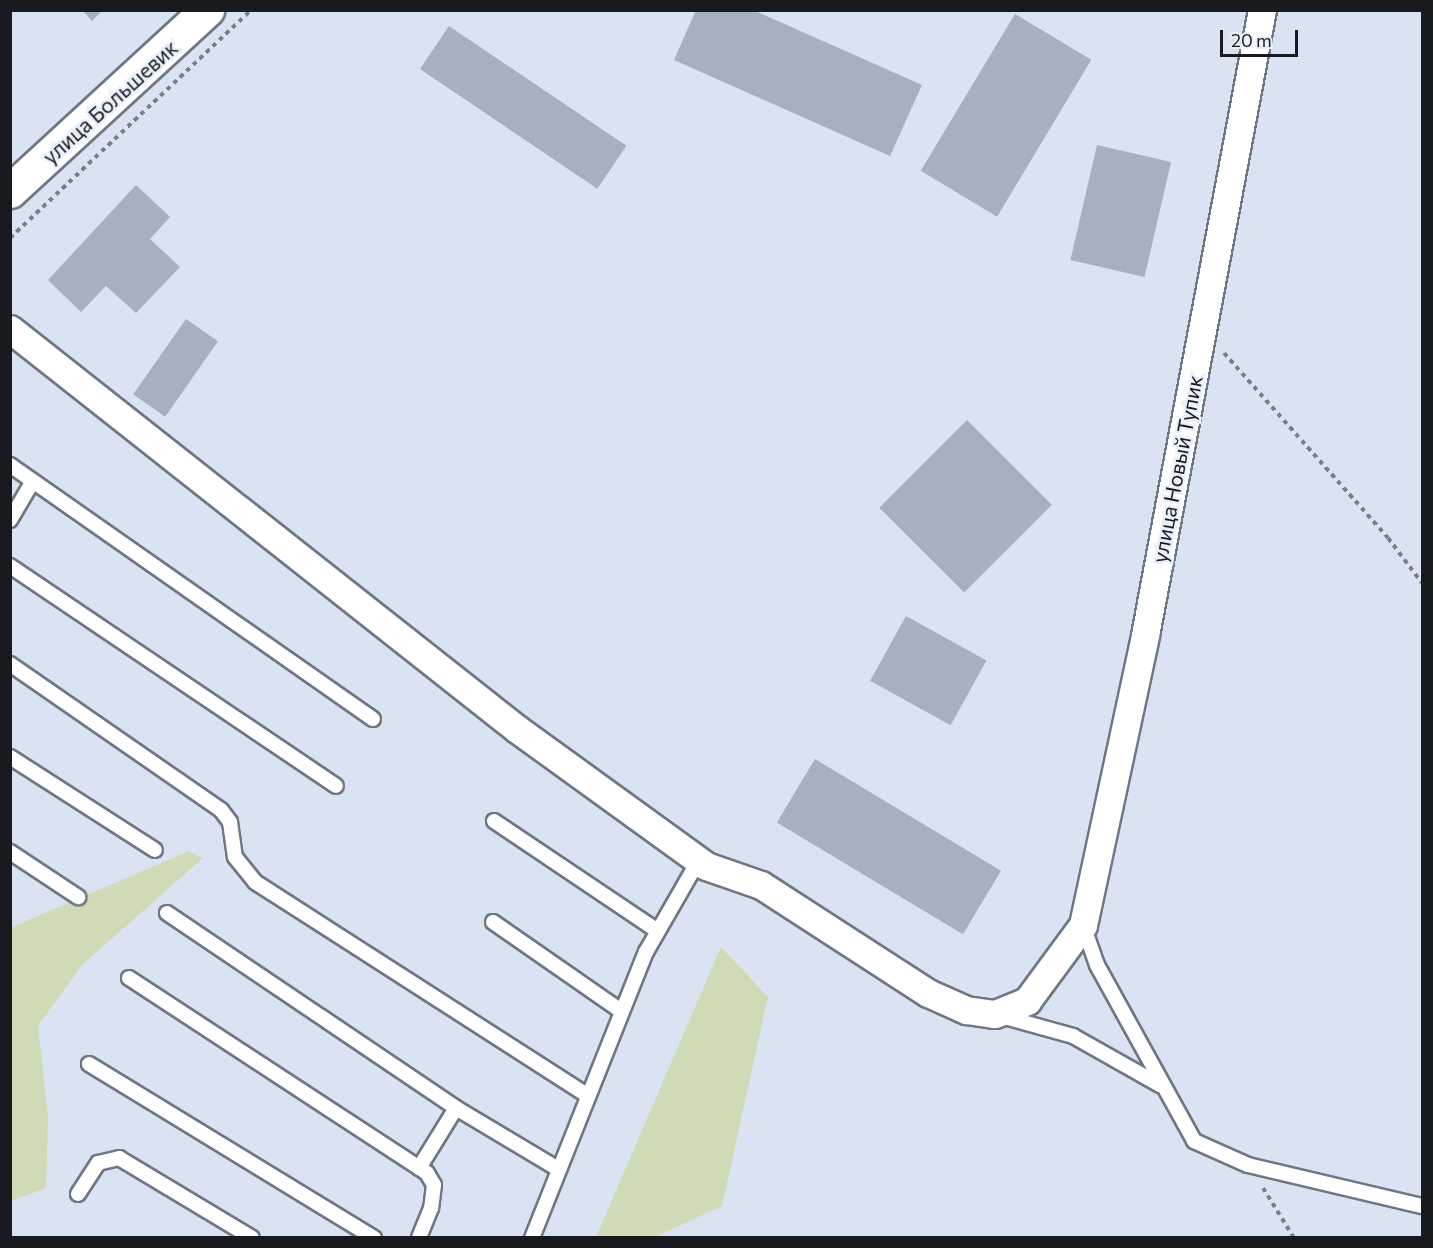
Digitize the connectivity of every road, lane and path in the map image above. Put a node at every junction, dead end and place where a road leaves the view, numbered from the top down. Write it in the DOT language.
graph roads {
  1 [pos="207,10"];
  2 [pos="251,10"];
  3 [pos="1262,10"];
  4 [pos="10,191"];
  5 [pos="10,238"];
  6 [pos="10,329"];
  7 [pos="1203,330"];
  8 [pos="10,465"];
  9 [pos="33,481"];
  10 [pos="10,520"];
  11 [pos="10,566"];
  12 [pos="1422,583"];
  13 [pos="10,664"];
  14 [pos="373,719"];
  15 [pos="10,757"];
  16 [pos="336,786"];
  17 [pos="494,821"];
  18 [pos="155,850"];
  19 [pos="10,852"];
  20 [pos="699,860"];
  21 [pos="78,897"];
  22 [pos="167,914"];
  23 [pos="493,922"];
  24 [pos="1083,925"];
  25 [pos="658,931"];
  26 [pos="129,978"];
  27 [pos="621,1011"];
  28 [pos="995,1014"];
  29 [pos="89,1064"];
  30 [pos="1160,1085"];
  31 [pos="587,1095"];
  32 [pos="456,1108"];
  33 [pos="1248,1165"];
  34 [pos="419,1168"];
  35 [pos="558,1169"];
  36 [pos="78,1194"];
  37 [pos="1422,1206"];
  38 [pos="252,1238"];
  39 [pos="374,1238"];
  40 [pos="419,1238"];
  41 [pos="532,1238"];
  42 [pos="1294,1238"];
  1 -- 4 [label="main road, улица Большевик"];
  2 -- 5 [label="path"];
  3 -- 7 [label="street, улица Новый Тупик"];
  6 -- 20 [label="street"];
  7 -- 12 [label="path"];
  7 -- 24 [label="street, улица Новый Тупик"];
  8 -- 9 [label="lane"];
  9 -- 10 [label="lane"];
  9 -- 14 [label="lane"];
  11 -- 16 [label="lane"];
  13 -- 31 [label="lane"];
  15 -- 18 [label="lane"];
  17 -- 25 [label="lane"];
  19 -- 21 [label="lane"];
  20 -- 25 [label="lane"];
  20 -- 28 [label="street"];
  22 -- 32 [label="lane"];
  23 -- 27 [label="lane"];
  24 -- 28 [label="street"];
  24 -- 30 [label="lane"];
  25 -- 27 [label="lane"];
  26 -- 34 [label="lane"];
  27 -- 31 [label="lane"];
  28 -- 30 [label="lane"];
  29 -- 39 [label="lane"];
  30 -- 33 [label="lane"];
  31 -- 35 [label="lane"];
  32 -- 34 [label="lane"];
  32 -- 35 [label="lane"];
  33 -- 37 [label="lane"];
  33 -- 42 [label="path"];
  34 -- 40 [label="lane"];
  35 -- 41 [label="lane"];
  36 -- 38 [label="lane"];
}
